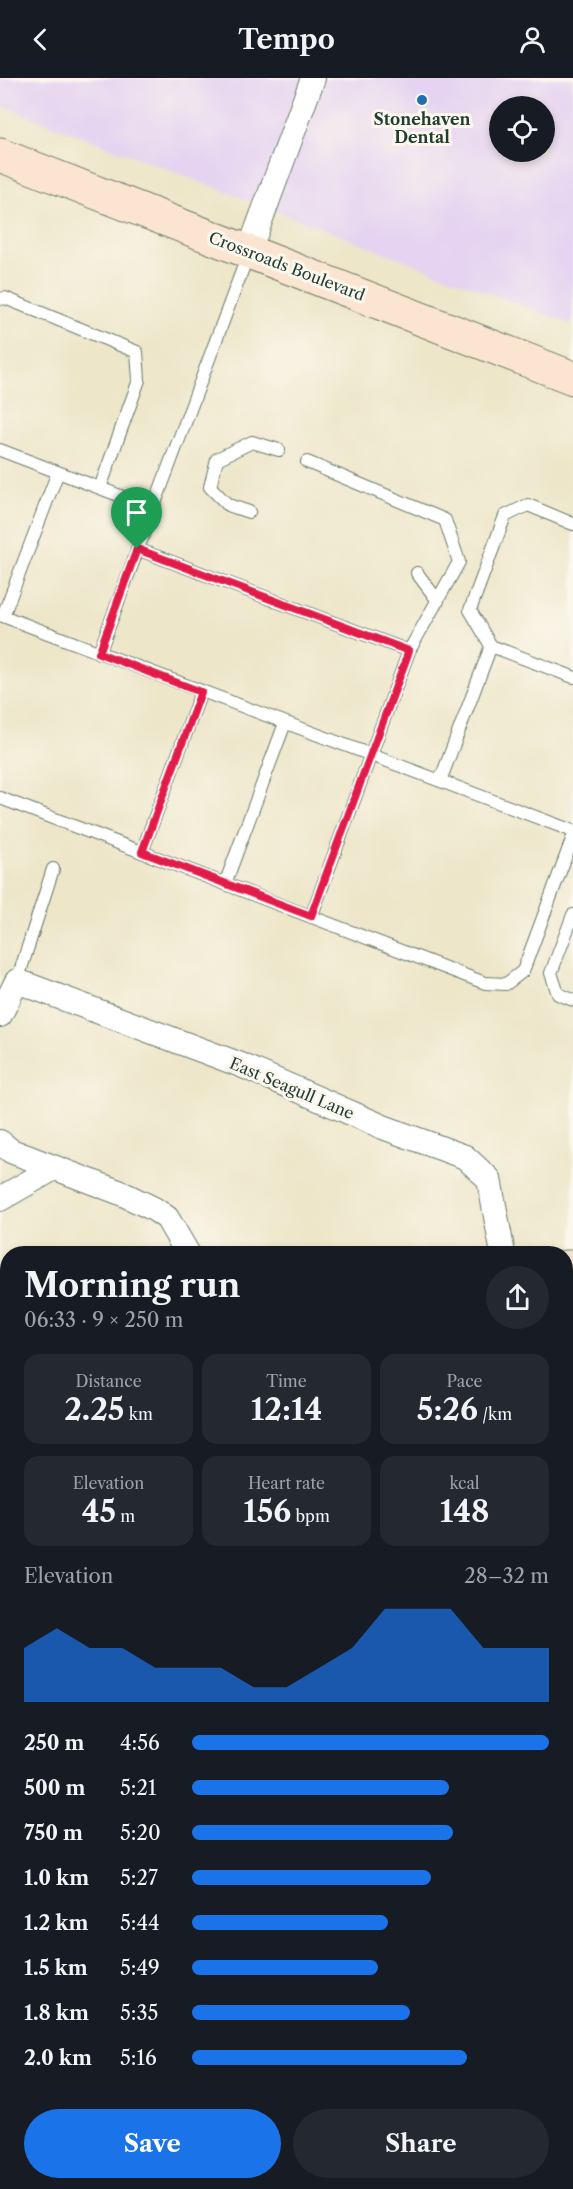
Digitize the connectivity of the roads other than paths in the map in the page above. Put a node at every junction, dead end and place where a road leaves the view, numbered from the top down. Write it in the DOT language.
graph roads {
  1 [pos="313,78"];
  2 [pos="0,154"];
  3 [pos="249,251"];
  4 [pos="0,299"];
  5 [pos="573,378"];
  6 [pos="0,450"];
  7 [pos="279,450"];
  8 [pos="307,462"];
  9 [pos="58,472"];
  10 [pos="100,488"];
  11 [pos="152,508"];
  12 [pos="249,512"];
  13 [pos="573,524"];
  14 [pos="137,549"];
  15 [pos="417,573"];
  16 [pos="438,601"];
  17 [pos="2,616"];
  18 [pos="491,646"];
  19 [pos="409,651"];
  20 [pos="99,653"];
  21 [pos="573,677"];
  22 [pos="201,692"];
  23 [pos="285,723"];
  24 [pos="371,755"];
  25 [pos="440,781"];
  26 [pos="0,798"];
  27 [pos="573,831"];
  28 [pos="573,837"];
  29 [pos="142,852"];
  30 [pos="53,869"];
  31 [pos="225,884"];
  32 [pos="573,915"];
  33 [pos="311,916"];
  34 [pos="17,981"];
  35 [pos="573,1000"];
  36 [pos="0,1015"];
  37 [pos="0,1142"];
  38 [pos="54,1168"];
  39 [pos="0,1199"];
  40 [pos="183,1246"];
  41 [pos="502,1246"];
  1 -- 3 [label="street"];
  2 -- 3 [label="main road, Crossroads Boulevard"];
  3 -- 5 [label="main road, Crossroads Boulevard"];
  3 -- 11 [label="lane"];
  4 -- 10 [label="lane"];
  6 -- 9 [label="lane"];
  7 -- 12 [label="lane"];
  8 -- 16 [label="lane"];
  9 -- 10 [label="lane"];
  9 -- 17 [label="lane"];
  10 -- 11 [label="lane"];
  11 -- 14 [label="lane"];
  13 -- 18 [label="lane"];
  14 -- 19 [label="lane"];
  14 -- 20 [label="lane"];
  15 -- 16 [label="lane"];
  16 -- 19 [label="lane"];
  17 -- 20 [label="lane"];
  18 -- 21 [label="lane"];
  18 -- 25 [label="lane"];
  19 -- 24 [label="lane"];
  20 -- 22 [label="lane"];
  22 -- 23 [label="lane"];
  22 -- 29 [label="lane"];
  23 -- 24 [label="lane"];
  23 -- 31 [label="lane"];
  24 -- 25 [label="lane"];
  24 -- 33 [label="lane"];
  25 -- 27 [label="lane"];
  26 -- 29 [label="lane"];
  28 -- 33 [label="lane"];
  29 -- 31 [label="lane"];
  30 -- 34 [label="lane"];
  31 -- 33 [label="lane"];
  32 -- 35 [label="lane"];
  34 -- 36 [label="street"];
  34 -- 41 [label="street, East Seagull Lane"];
  37 -- 38 [label="street"];
  38 -- 39 [label="street"];
  38 -- 40 [label="street"];
}
